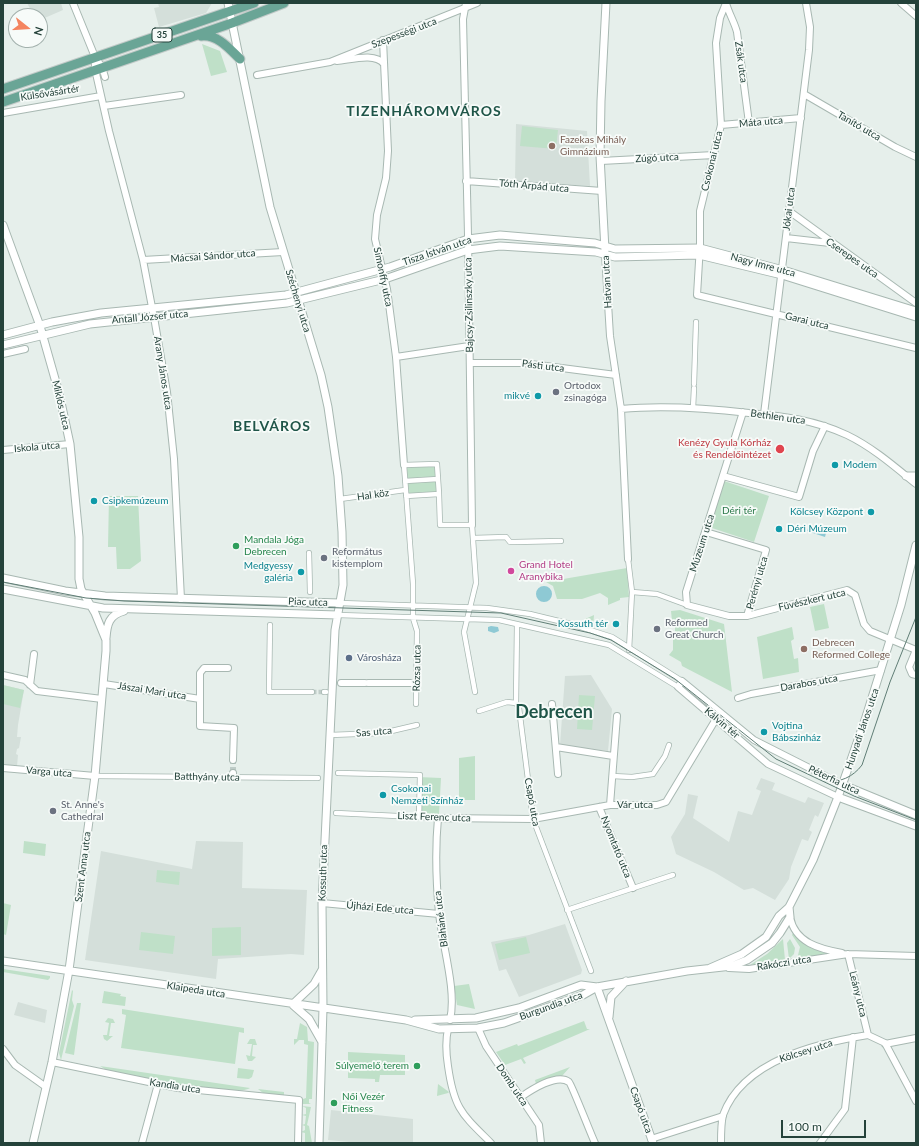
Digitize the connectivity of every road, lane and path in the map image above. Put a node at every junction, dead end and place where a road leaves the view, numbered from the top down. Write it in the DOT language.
graph roads {
  1 [pos="73,3"];
  2 [pos="254,3"];
  3 [pos="284,3"];
  4 [pos="477,3"];
  5 [pos="606,3"];
  6 [pos="726,3"];
  7 [pos="806,3"];
  8 [pos="901,3"];
  9 [pos="466,6"];
  10 [pos="229,8"];
  11 [pos="916,16"];
  12 [pos="232,23"];
  13 [pos="193,36"];
  14 [pos="383,40"];
  15 [pos="95,57"];
  16 [pos="240,59"];
  17 [pos="330,62"];
  18 [pos="384,64"];
  19 [pos="99,68"];
  20 [pos="257,75"];
  21 [pos="105,77"];
  22 [pos="5,87"];
  23 [pos="804,94"];
  24 [pos="181,95"];
  25 [pos="101,96"];
  26 [pos="3,102"];
  27 [pos="104,106"];
  28 [pos="3,113"];
  29 [pos="801,118"];
  30 [pos="749,123"];
  31 [pos="721,125"];
  32 [pos="714,155"];
  33 [pos="916,157"];
  34 [pos="601,161"];
  35 [pos="466,181"];
  36 [pos="602,191"];
  37 [pos="789,211"];
  38 [pos="3,225"];
  39 [pos="786,238"];
  40 [pos="468,239"];
  41 [pos="830,243"];
  42 [pos="605,246"];
  43 [pos="468,250"];
  44 [pos="699,251"];
  45 [pos="283,252"];
  46 [pos="605,254"];
  47 [pos="143,260"];
  48 [pos="382,270"];
  49 [pos="782,272"];
  50 [pos="385,279"];
  51 [pos="697,295"];
  52 [pos="297,296"];
  53 [pos="916,303"];
  54 [pos="152,307"];
  55 [pos="916,311"];
  56 [pos="777,313"];
  57 [pos="154,317"];
  58 [pos="916,317"];
  59 [pos="696,322"];
  60 [pos="40,326"];
  61 [pos="43,334"];
  62 [pos="3,335"];
  63 [pos="3,345"];
  64 [pos="469,346"];
  65 [pos="916,348"];
  66 [pos="25,349"];
  67 [pos="3,354"];
  68 [pos="396,357"];
  69 [pos="470,363"];
  70 [pos="616,375"];
  71 [pos="693,408"];
  72 [pos="621,409"];
  73 [pos="743,412"];
  74 [pos="764,414"];
  75 [pos="826,426"];
  76 [pos="70,444"];
  77 [pos="3,450"];
  78 [pos="404,465"];
  79 [pos="723,476"];
  80 [pos="906,476"];
  81 [pos="916,476"];
  82 [pos="438,479"];
  83 [pos="405,481"];
  84 [pos="916,484"];
  85 [pos="406,493"];
  86 [pos="439,494"];
  87 [pos="340,499"];
  88 [pos="472,525"];
  89 [pos="706,532"];
  90 [pos="473,538"];
  91 [pos="561,541"];
  92 [pos="916,545"];
  93 [pos="309,553"];
  94 [pos="628,559"];
  95 [pos="3,578"];
  96 [pos="3,589"];
  97 [pos="310,590"];
  98 [pos="79,592"];
  99 [pos="632,592"];
  100 [pos="181,598"];
  101 [pos="63,602"];
  102 [pos="340,603"];
  103 [pos="687,605"];
  104 [pos="91,606"];
  105 [pos="413,606"];
  106 [pos="471,608"];
  107 [pos="129,610"];
  108 [pos="338,615"];
  109 [pos="747,616"];
  110 [pos="413,618"];
  111 [pos="467,619"];
  112 [pos="270,624"];
  113 [pos="517,624"];
  114 [pos="612,638"];
  115 [pos="106,640"];
  116 [pos="890,641"];
  117 [pos="609,645"];
  118 [pos="630,648"];
  119 [pos="916,650"];
  120 [pos="34,654"];
  121 [pos="627,655"];
  122 [pos="228,668"];
  123 [pos="881,670"];
  124 [pos="3,675"];
  125 [pos="916,676"];
  126 [pos="682,681"];
  127 [pos="28,683"];
  128 [pos="342,683"];
  129 [pos="417,683"];
  130 [pos="104,684"];
  131 [pos="678,687"];
  132 [pos="312,692"];
  133 [pos="475,692"];
  134 [pos="200,698"];
  135 [pos="738,698"];
  136 [pos="102,700"];
  137 [pos="516,703"];
  138 [pos="416,704"];
  139 [pos="552,704"];
  140 [pos="479,711"];
  141 [pos="617,716"];
  142 [pos="716,719"];
  143 [pos="417,724"];
  144 [pos="330,735"];
  145 [pos="754,740"];
  146 [pos="669,745"];
  147 [pos="556,747"];
  148 [pos="613,756"];
  149 [pos="233,760"];
  150 [pos="765,760"];
  151 [pos="3,768"];
  152 [pos="338,773"];
  153 [pos="558,774"];
  154 [pos="95,776"];
  155 [pos="612,776"];
  156 [pos="318,778"];
  157 [pos="843,785"];
  158 [pos="838,796"];
  159 [pos="610,805"];
  160 [pos="599,807"];
  161 [pos="336,813"];
  162 [pos="916,815"];
  163 [pos="419,817"];
  164 [pos="438,818"];
  165 [pos="533,819"];
  166 [pos="916,826"];
  167 [pos="673,874"];
  168 [pos="633,888"];
  169 [pos="322,903"];
  170 [pos="789,907"];
  171 [pos="567,910"];
  172 [pos="439,914"];
  173 [pos="790,917"];
  174 [pos="742,954"];
  175 [pos="848,954"];
  176 [pos="916,956"];
  177 [pos="3,961"];
  178 [pos="710,968"];
  179 [pos="720,968"];
  180 [pos="69,970"];
  181 [pos="322,970"];
  182 [pos="591,971"];
  183 [pos="626,980"];
  184 [pos="597,987"];
  185 [pos="293,1004"];
  186 [pos="323,1008"];
  187 [pos="406,1020"];
  188 [pos="450,1020"];
  189 [pos="608,1020"];
  190 [pos="478,1028"];
  191 [pos="448,1029"];
  192 [pos="868,1035"];
  193 [pos="853,1037"];
  194 [pos="916,1038"];
  195 [pos="322,1042"];
  196 [pos="885,1044"];
  197 [pos="3,1049"];
  198 [pos="52,1062"];
  199 [pos="158,1084"];
  200 [pos="46,1087"];
  201 [pos="521,1097"];
  202 [pos="916,1101"];
  203 [pos="723,1116"];
  204 [pos="652,1141"];
  205 [pos="33,1143"];
  206 [pos="142,1143"];
  207 [pos="298,1143"];
  208 [pos="319,1143"];
  209 [pos="491,1143"];
  210 [pos="541,1143"];
  211 [pos="595,1143"];
  212 [pos="721,1143"];
  213 [pos="820,1143"];
  1 -- 15 [label="street"];
  2 -- 10 [label="main road, 35"];
  3 -- 12 [label="main road, 35"];
  4 -- 9 [label="street, Szepességi utca"];
  5 -- 34 [label="street, Hatvan utca"];
  6 -- 30 [label="street, Zsák utca"];
  6 -- 31 [label="street, Csokonai utca"];
  7 -- 23 [label="street, Jókai utca"];
  8 -- 11 [label="street"];
  9 -- 14 [label="street, Szepességi utca"];
  9 -- 35 [label="street, Bajcsy-Zsilinszky utca"];
  10 -- 12 [label="street, Széchenyi utca"];
  10 -- 15 [label="main road, Külsővásártér / 35"];
  12 -- 13 [label="main road, Külsővásártér / 35"];
  12 -- 16 [label="street, Széchenyi utca"];
  13 -- 16 [label="main road"];
  13 -- 19 [label="main road, Külsővásártér / 35"];
  14 -- 17 [label="street, Szepességi utca"];
  14 -- 18 [label="street, Simonffy utca"];
  15 -- 19 [label="street"];
  15 -- 22 [label="main road, Külsővásártér / 35"];
  16 -- 45 [label="street, Széchenyi utca"];
  17 -- 18 [label="street, Szepességi utca"];
  17 -- 20 [label="street, Szepességi utca"];
  18 -- 48 [label="street, Simonffy utca"];
  19 -- 21 [label="street"];
  19 -- 25 [label="street"];
  19 -- 26 [label="main road, Külsővásártér / 35"];
  23 -- 29 [label="street, Jókai utca"];
  23 -- 33 [label="street, Tanító utca"];
  24 -- 27 [label="street"];
  25 -- 27 [label="street"];
  25 -- 28 [label="street, Külsővásártér"];
  27 -- 47 [label="street, Arany János utca"];
  29 -- 30 [label="street, Máta utca"];
  29 -- 37 [label="street, Jókai utca"];
  30 -- 31 [label="street, Máta utca"];
  31 -- 32 [label="street, Csokonai utca"];
  32 -- 34 [label="street, Zúgó utca"];
  32 -- 44 [label="street, Csokonai utca"];
  34 -- 36 [label="street, Hatvan utca"];
  35 -- 36 [label="street, Tóth Árpád utca"];
  35 -- 40 [label="street, Bajcsy-Zsilinszky utca"];
  36 -- 42 [label="street, Hatvan utca"];
  37 -- 39 [label="street, Jókai utca"];
  37 -- 41 [label="street, Cserepes utca"];
  38 -- 60 [label="street, Miklós utca"];
  39 -- 41 [label="street"];
  39 -- 49 [label="street, Jókai utca"];
  40 -- 42 [label="street, Tisza István utca"];
  40 -- 43 [label="street, Bajcsy-Zsilinszky utca"];
  40 -- 48 [label="street, Tisza István utca"];
  41 -- 53 [label="street, Cserepes utca"];
  42 -- 44 [label="street, Nagy Imre utca"];
  42 -- 46 [label="street, Hatvan utca"];
  43 -- 46 [label="street, Tisza István utca"];
  43 -- 50 [label="street, Tisza István utca"];
  43 -- 64 [label="street, Bajcsy-Zsilinszky utca"];
  44 -- 46 [label="street, Nagy Imre utca"];
  44 -- 49 [label="street, Nagy Imre utca"];
  44 -- 51 [label="street, Csokonai utca"];
  45 -- 47 [label="street, Mácsai Sándor utca"];
  45 -- 52 [label="street, Széchenyi utca"];
  46 -- 70 [label="street, Hatvan utca"];
  47 -- 54 [label="street, Arany János utca"];
  48 -- 50 [label="street, Simonffy utca"];
  48 -- 52 [label="street, Tisza István utca"];
  49 -- 55 [label="street, Nagy Imre utca"];
  49 -- 56 [label="street, Jókai utca"];
  49 -- 58 [label="street, Nagy Imre utca"];
  50 -- 52 [label="street, Tisza István utca"];
  50 -- 68 [label="street, Simonffy utca"];
  51 -- 56 [label="street, Garai utca"];
  52 -- 54 [label="street, Antall József utca"];
  52 -- 57 [label="street, Antall József utca"];
  52 -- 87 [label="street, Széchenyi utca"];
  54 -- 57 [label="street, Arany János utca"];
  54 -- 60 [label="street, Antall József utca"];
  56 -- 65 [label="street, Garai utca"];
  56 -- 74 [label="street, Jókai utca"];
  57 -- 61 [label="street, Antall József utca"];
  57 -- 100 [label="street, Arany János utca"];
  59 -- 71 [label="street"];
  60 -- 61 [label="street, Miklós utca"];
  60 -- 62 [label="street, Antall József utca"];
  61 -- 63 [label="street, Antall József utca"];
  61 -- 76 [label="street, Miklós utca"];
  64 -- 68 [label="street"];
  64 -- 69 [label="street, Bajcsy-Zsilinszky utca"];
  66 -- 67 [label="street"];
  68 -- 78 [label="street, Simonffy utca"];
  69 -- 70 [label="street, Pásti utca"];
  69 -- 88 [label="street, Bajcsy-Zsilinszky utca"];
  70 -- 72 [label="street, Hatvan utca"];
  71 -- 72 [label="street, Bethlen utca"];
  71 -- 73 [label="street, Bethlen utca"];
  72 -- 94 [label="street, Hatvan utca"];
  73 -- 74 [label="street, Bethlen utca"];
  73 -- 79 [label="street, Múzeum utca"];
  74 -- 75 [label="street, Bethlen utca"];
  75 -- 79 [label="street"];
  75 -- 80 [label="street, Bethlen utca"];
  76 -- 77 [label="street, Iskola utca"];
  76 -- 98 [label="street, Miklós utca"];
  78 -- 82 [label="street"];
  78 -- 83 [label="street"];
  79 -- 89 [label="street, Múzeum utca"];
  80 -- 81 [label="street"];
  80 -- 84 [label="street, Bethlen utca"];
  82 -- 83 [label="street"];
  82 -- 86 [label="street"];
  83 -- 85 [label="street"];
  85 -- 86 [label="street, Hal köz"];
  85 -- 87 [label="street, Hal köz"];
  85 -- 105 [label="street, Rózsa utca"];
  86 -- 88 [label="street"];
  87 -- 102 [label="street, Széchenyi utca"];
  88 -- 90 [label="street, Bajcsy-Zsilinszky utca"];
  89 -- 103 [label="street, Múzeum utca"];
  89 -- 109 [label="street, Perényi utca"];
  90 -- 91 [label="street"];
  90 -- 106 [label="street, Bajcsy-Zsilinszky utca"];
  92 -- 116 [label="street, Hunyadi János utca"];
  93 -- 97 [label="street"];
  94 -- 99 [label="street"];
  95 -- 98 [label="street, Piac utca"];
  96 -- 101 [label="street, Piac utca"];
  98 -- 100 [label="street, Piac utca"];
  98 -- 101 [label="street"];
  98 -- 104 [label="street, Szent Anna utca"];
  99 -- 103 [label="street"];
  99 -- 118 [label="street"];
  100 -- 102 [label="street, Piac utca"];
  101 -- 104 [label="street, Piac utca"];
  102 -- 105 [label="street, Piac utca"];
  102 -- 108 [label="street, Kossuth utca"];
  103 -- 109 [label="street, Füvészkert utca"];
  104 -- 107 [label="street, Piac utca"];
  104 -- 115 [label="street, Szent Anna utca"];
  105 -- 106 [label="street, Piac utca"];
  105 -- 110 [label="street, Rózsa utca"];
  106 -- 111 [label="street, Bajcsy-Zsilinszky utca"];
  106 -- 114 [label="street, Piac utca"];
  107 -- 108 [label="street, Piac utca"];
  107 -- 115 [label="street"];
  108 -- 110 [label="street, Piac utca"];
  108 -- 144 [label="street, Kossuth utca"];
  109 -- 116 [label="street, Füvészkert utca"];
  110 -- 111 [label="street, Piac utca"];
  110 -- 129 [label="street, Rózsa utca"];
  111 -- 113 [label="street, Piac utca"];
  111 -- 133 [label="street, Bajcsy-Zsilinszky utca"];
  112 -- 132 [label="street"];
  113 -- 117 [label="street, Piac utca"];
  113 -- 137 [label="street, Csapó utca"];
  114 -- 118 [label="street, Kálvin tér"];
  115 -- 130 [label="street, Szent Anna utca"];
  116 -- 119 [label="street"];
  116 -- 123 [label="street, Hunyadi János utca"];
  117 -- 121 [label="street, Kálvin tér"];
  118 -- 121 [label="street"];
  118 -- 126 [label="street, Kálvin tér"];
  119 -- 125 [label="street"];
  120 -- 127 [label="street"];
  121 -- 131 [label="street, Kálvin tér"];
  122 -- 134 [label="street"];
  123 -- 135 [label="street, Darabos utca"];
  123 -- 157 [label="street, Hunyadi János utca"];
  124 -- 127 [label="street"];
  126 -- 131 [label="street"];
  126 -- 145 [label="street, Kálvin tér"];
  127 -- 136 [label="street"];
  128 -- 129 [label="street"];
  129 -- 138 [label="street, Rózsa utca"];
  130 -- 134 [label="street, Jászai Mari utca"];
  130 -- 136 [label="street, Szent Anna utca"];
  131 -- 142 [label="street, Kálvin tér"];
  134 -- 149 [label="street"];
  136 -- 154 [label="street, Szent Anna utca"];
  137 -- 140 [label="street"];
  137 -- 165 [label="street, Csapó utca"];
  139 -- 147 [label="street"];
  141 -- 148 [label="street"];
  142 -- 150 [label="street, Kálvin tér"];
  142 -- 159 [label="street, Vár utca"];
  143 -- 144 [label="street, Sas utca"];
  144 -- 169 [label="street, Kossuth utca"];
  145 -- 157 [label="street, Péterfia utca"];
  146 -- 155 [label="street"];
  147 -- 148 [label="street"];
  147 -- 153 [label="street"];
  148 -- 155 [label="street"];
  150 -- 158 [label="street, Péterfia utca"];
  151 -- 154 [label="street, Varga utca"];
  152 -- 163 [label="street"];
  154 -- 156 [label="street, Batthyány utca"];
  154 -- 180 [label="street, Szent Anna utca"];
  155 -- 159 [label="street"];
  157 -- 158 [label="street, Hunyadi János utca"];
  157 -- 162 [label="street, Péterfia utca"];
  158 -- 166 [label="street, Péterfia utca"];
  158 -- 170 [label="street, Hunyadi János utca"];
  159 -- 160 [label="street, Vár utca"];
  160 -- 165 [label="street, Vár utca"];
  160 -- 168 [label="street, Nyomtató utca"];
  161 -- 163 [label="street, Liszt Ferenc utca"];
  163 -- 164 [label="street, Liszt Ferenc utca"];
  164 -- 165 [label="street, Liszt Ferenc utca"];
  164 -- 172 [label="street, Blaháné utca"];
  165 -- 171 [label="street, Csapó utca"];
  167 -- 168 [label="street"];
  168 -- 171 [label="street"];
  169 -- 172 [label="street, Újházi Ede utca"];
  169 -- 181 [label="street, Kossuth utca"];
  170 -- 173 [label="street"];
  170 -- 174 [label="street, Hunyadi János utca"];
  171 -- 182 [label="street, Csapó utca"];
  172 -- 188 [label="street, Blaháné utca"];
  173 -- 175 [label="street, Rákóczi utca"];
  173 -- 179 [label="street, Rákóczi utca"];
  174 -- 178 [label="street, Rákóczi utca"];
  175 -- 176 [label="street, Rákóczi utca"];
  175 -- 179 [label="street, Rákóczi utca"];
  175 -- 192 [label="street, Leány utca"];
  177 -- 180 [label="street, Klaipeda utca"];
  178 -- 179 [label="street, Rákóczi utca"];
  178 -- 183 [label="street, Rákóczi utca"];
  180 -- 185 [label="street, Klaipeda utca"];
  180 -- 198 [label="street, Szent Anna utca"];
  181 -- 185 [label="street"];
  181 -- 186 [label="street, Kossuth utca"];
  183 -- 184 [label="street, Rákóczi utca"];
  183 -- 189 [label="street"];
  184 -- 188 [label="street, Burgundia utca"];
  184 -- 189 [label="street, Csapó utca"];
  184 -- 190 [label="street, Burgundia utca"];
  185 -- 186 [label="street, Klaipeda utca"];
  185 -- 195 [label="street"];
  186 -- 187 [label="street, Burgundia utca"];
  186 -- 195 [label="street, Kossuth utca"];
  187 -- 188 [label="street, Burgundia utca"];
  187 -- 191 [label="street, Burgundia utca"];
  188 -- 191 [label="street"];
  189 -- 204 [label="street, Csapó utca"];
  190 -- 191 [label="street, Burgundia utca"];
  190 -- 201 [label="street, Domb utca"];
  191 -- 209 [label="street"];
  192 -- 193 [label="street, Kölcsey utca"];
  192 -- 196 [label="street"];
  193 -- 203 [label="street, Kölcsey utca"];
  193 -- 213 [label="street"];
  194 -- 196 [label="street"];
  195 -- 208 [label="street, Kossuth utca"];
  196 -- 202 [label="street"];
  197 -- 200 [label="street"];
  198 -- 199 [label="street, Kandia utca"];
  198 -- 200 [label="street, Szent Anna utca"];
  199 -- 206 [label="street"];
  199 -- 207 [label="street, Kandia utca"];
  200 -- 205 [label="street, Szent Anna utca"];
  201 -- 210 [label="street, Domb utca"];
  201 -- 211 [label="street"];
  203 -- 204 [label="street"];
  203 -- 212 [label="street"];
}
